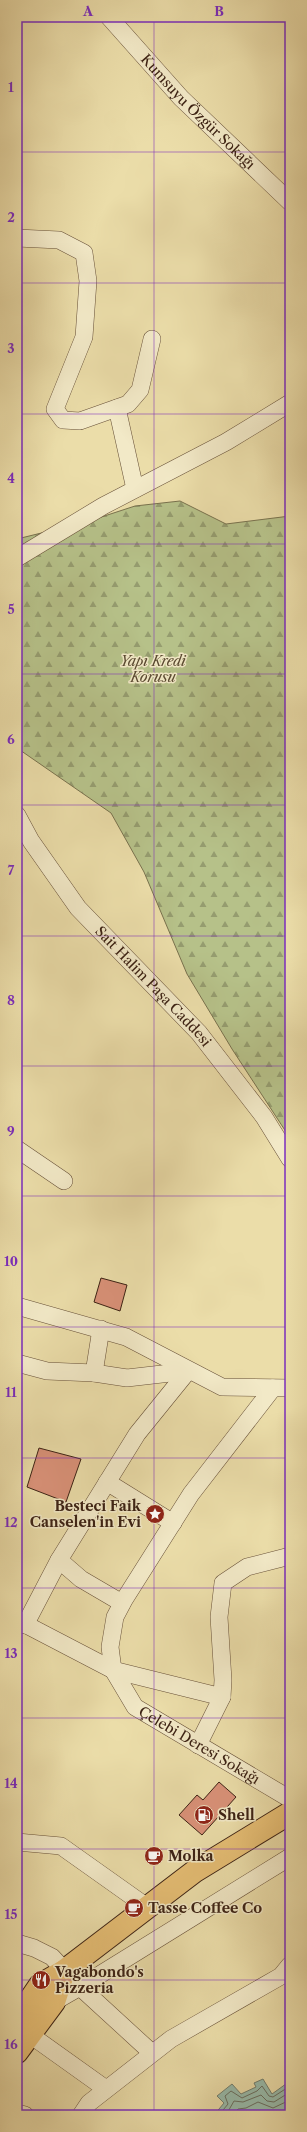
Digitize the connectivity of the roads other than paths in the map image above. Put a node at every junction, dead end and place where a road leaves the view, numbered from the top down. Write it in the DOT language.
graph roads {
  1 [pos="109,17"];
  2 [pos="290,202"];
  3 [pos="17,238"];
  4 [pos="152,339"];
  5 [pos="290,402"];
  6 [pos="116,408"];
  7 [pos="135,489"];
  8 [pos="17,558"];
  9 [pos="17,815"];
  10 [pos="17,1149"];
  11 [pos="290,1159"];
  12 [pos="64,1181"];
  13 [pos="17,1306"];
  14 [pos="101,1329"];
  15 [pos="17,1363"];
  16 [pos="188,1371"];
  17 [pos="94,1373"];
  18 [pos="273,1388"];
  19 [pos="290,1388"];
  20 [pos="108,1482"];
  21 [pos="173,1523"];
  22 [pos="290,1556"];
  23 [pos="59,1560"];
  24 [pos="122,1604"];
  25 [pos="21,1623"];
  26 [pos="113,1670"];
  27 [pos="222,1697"];
  28 [pos="198,1745"];
  29 [pos="290,1799"];
  30 [pos="290,1813"];
  31 [pos="17,1842"];
  32 [pos="290,1857"];
  33 [pos="147,1907"];
  34 [pos="17,1943"];
  35 [pos="290,1965"];
  36 [pos="64,1971"];
  37 [pos="80,1987"];
  38 [pos="54,2002"];
  39 [pos="23,2027"];
  40 [pos="17,2052"];
  41 [pos="152,2053"];
  42 [pos="106,2089"];
  43 [pos="17,2113"];
  44 [pos="25,2115"];
  45 [pos="82,2115"];
  1 -- 2 [label="street, Kumsuyu Özgür Sokağı"];
  3 -- 6 [label="street"];
  4 -- 6 [label="street"];
  5 -- 7 [label="street"];
  6 -- 7 [label="street"];
  7 -- 8 [label="street"];
  9 -- 11 [label="street, Sait Halim Paşa Caddesi"];
  10 -- 12 [label="street"];
  13 -- 14 [label="street"];
  14 -- 16 [label="street"];
  14 -- 17 [label="street"];
  15 -- 17 [label="street"];
  16 -- 17 [label="street"];
  16 -- 18 [label="street"];
  16 -- 20 [label="street"];
  18 -- 19 [label="street"];
  18 -- 21 [label="street"];
  20 -- 21 [label="street"];
  20 -- 23 [label="street"];
  21 -- 24 [label="street"];
  22 -- 27 [label="street"];
  23 -- 24 [label="street"];
  23 -- 25 [label="street"];
  24 -- 26 [label="street"];
  25 -- 26 [label="street"];
  26 -- 27 [label="street"];
  26 -- 28 [label="street, Çelebi Deresi Sokağı"];
  27 -- 28 [label="street"];
  28 -- 29 [label="street, Çelebi Deresi Sokağı"];
  30 -- 33 [label="main road"];
  31 -- 33 [label="street"];
  32 -- 37 [label="street"];
  33 -- 36 [label="main road"];
  34 -- 36 [label="street"];
  35 -- 41 [label="street"];
  36 -- 37 [label="street"];
  36 -- 38 [label="main road"];
  36 -- 39 [label="main road"];
  37 -- 38 [label="street"];
  37 -- 41 [label="street"];
  38 -- 39 [label="main road"];
  39 -- 40 [label="main road"];
  39 -- 42 [label="street"];
  41 -- 42 [label="street"];
  42 -- 45 [label="street"];
  43 -- 44 [label="street"];
}
